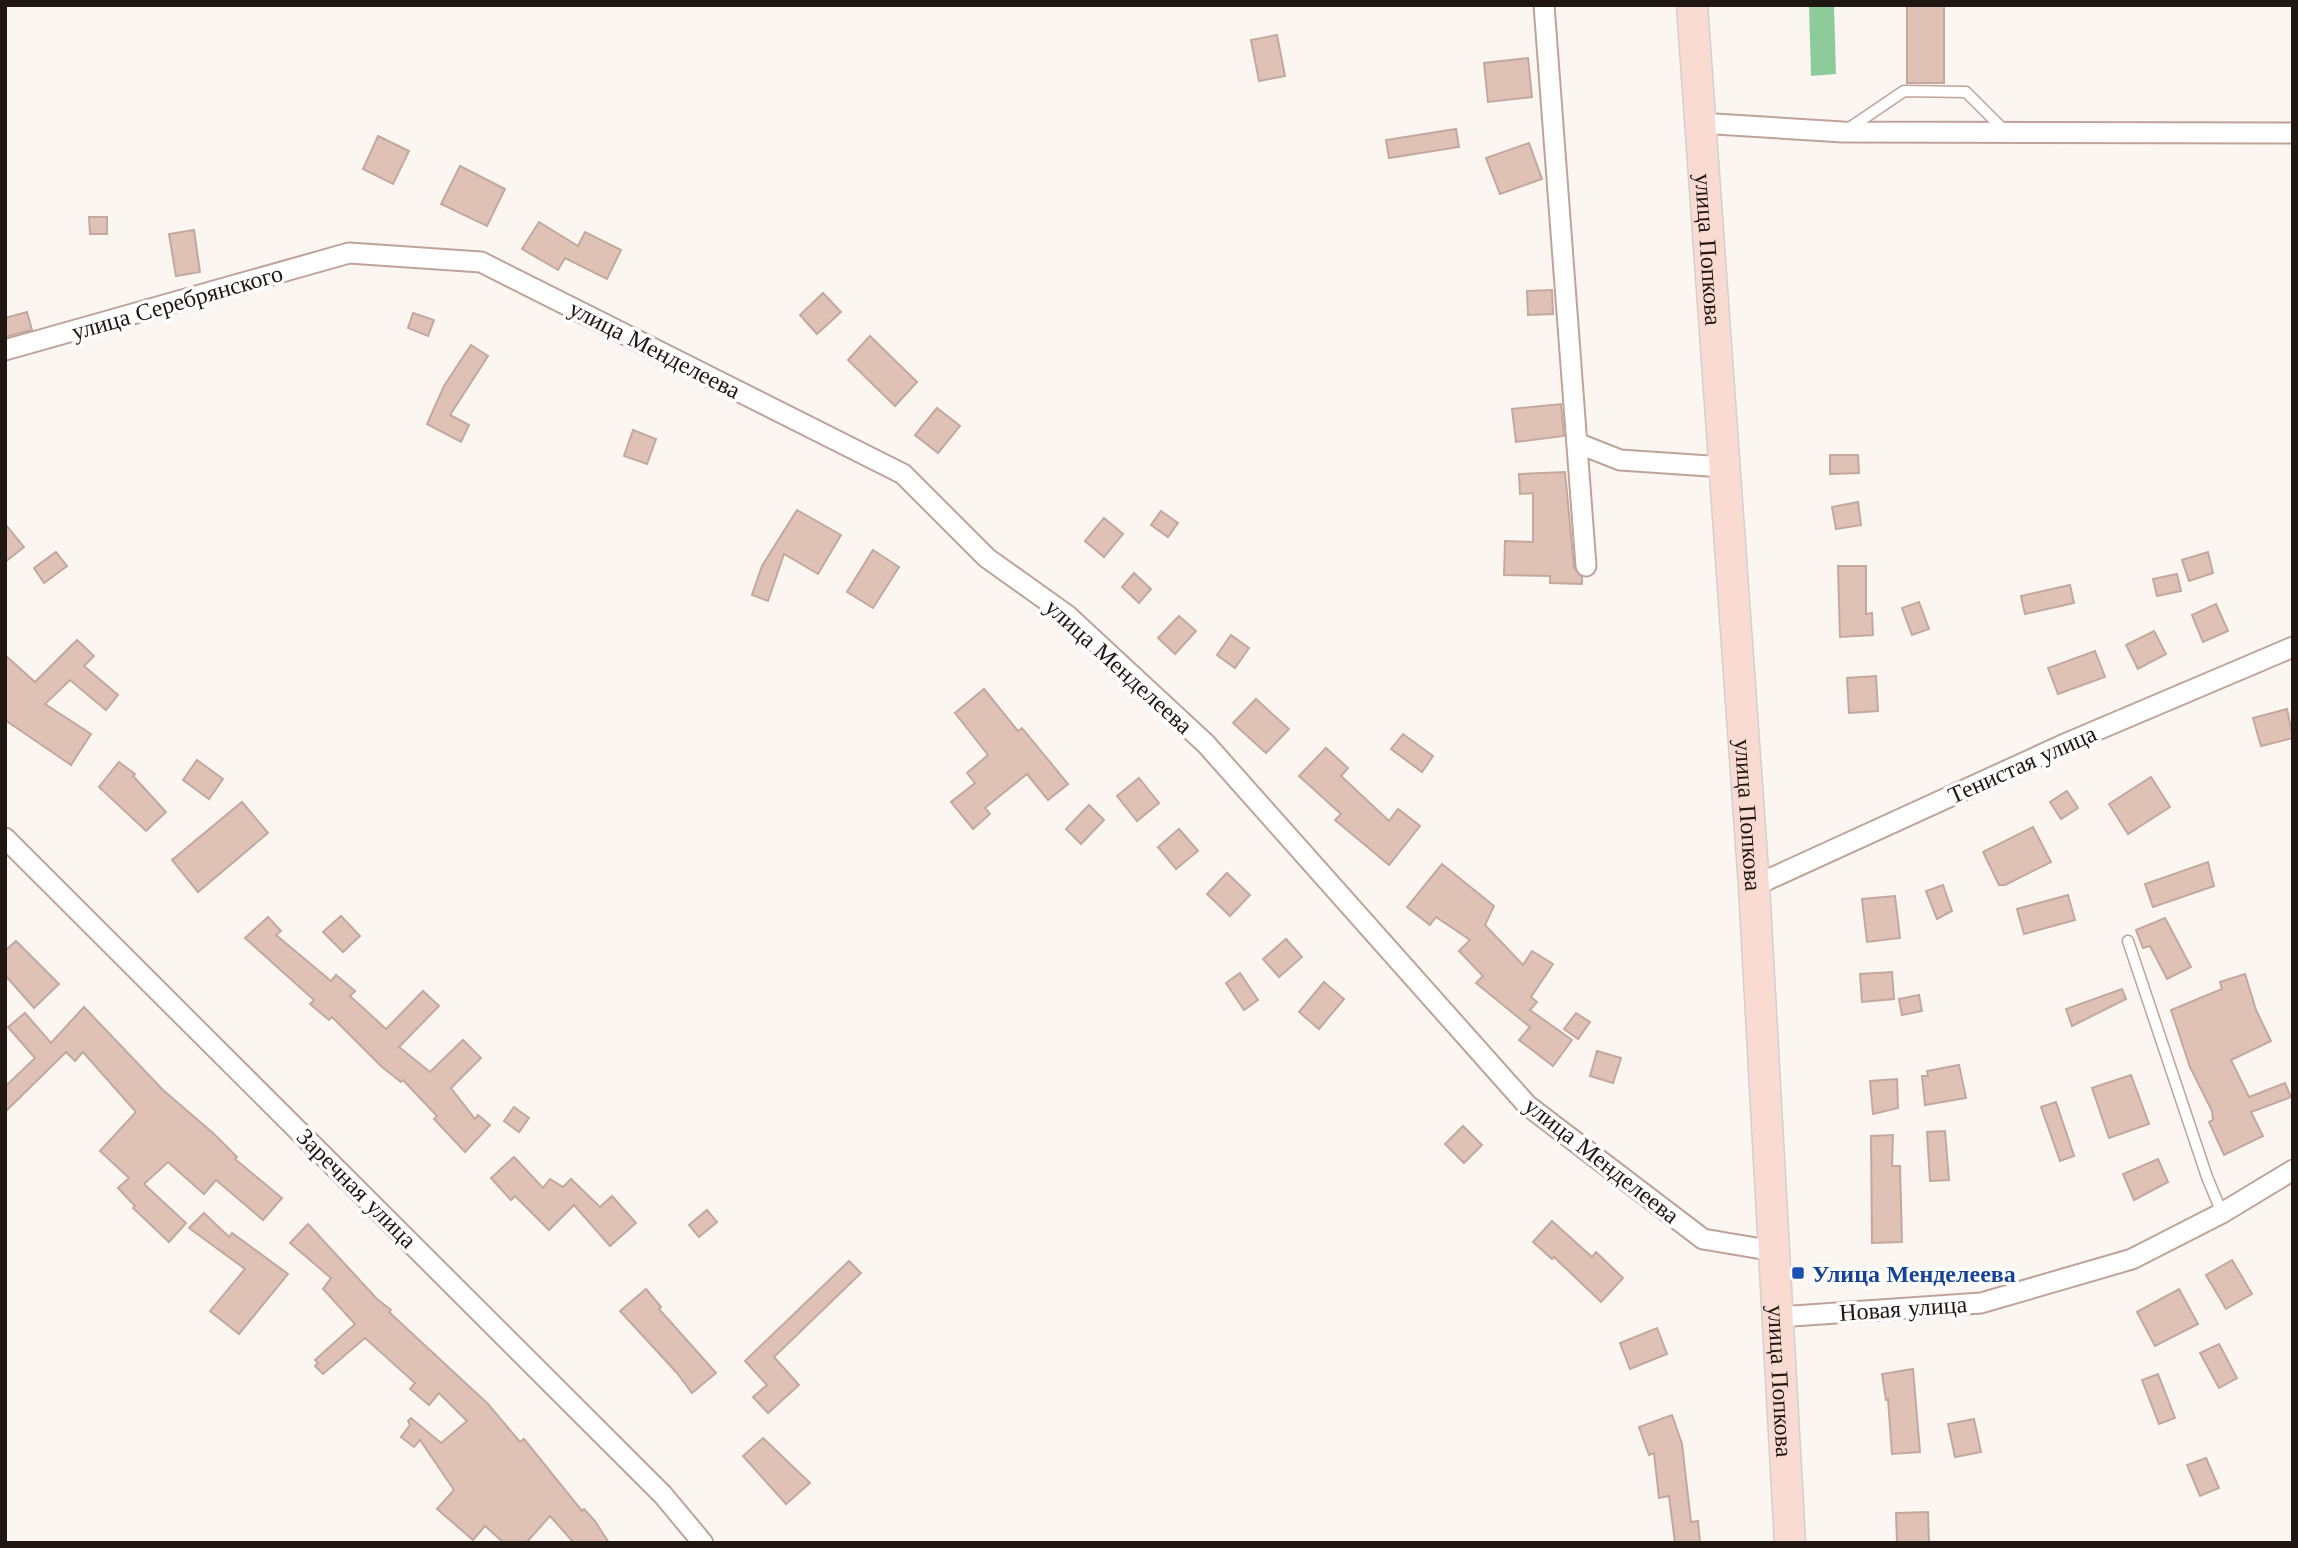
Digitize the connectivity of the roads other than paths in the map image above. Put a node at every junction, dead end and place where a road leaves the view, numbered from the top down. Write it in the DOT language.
graph roads {
  1 [pos="1544,5"];
  2 [pos="1692,5"];
  3 [pos="1699,123"];
  4 [pos="1843,132"];
  5 [pos="2293,133"];
  6 [pos="2008,134"];
  7 [pos="349,253"];
  8 [pos="5,350"];
  9 [pos="1577,443"];
  10 [pos="1724,467"];
  11 [pos="1586,566"];
  12 [pos="2293,647"];
  13 [pos="5,838"];
  14 [pos="1754,886"];
  15 [pos="2128,941"];
  16 [pos="2293,1170"];
  17 [pos="2222,1213"];
  18 [pos="1774,1251"];
  19 [pos="1778,1317"];
  20 [pos="703,1543"];
  21 [pos="1790,1543"];
  1 -- 9 [label="street"];
  2 -- 3 [label="main road, улица Попкова"];
  3 -- 4 [label="street"];
  3 -- 10 [label="main road, улица Попкова"];
  4 -- 6 [label="street"];
  4 -- 6 [label="lane"];
  5 -- 6 [label="street"];
  7 -- 8 [label="street, улица Серебрянского"];
  7 -- 18 [label="street, улица Менделеева"];
  9 -- 10 [label="street"];
  9 -- 11 [label="street"];
  10 -- 14 [label="main road, улица Попкова"];
  12 -- 14 [label="street, Тенистая улица"];
  13 -- 20 [label="street, Заречная улица"];
  14 -- 18 [label="main road, улица Попкова"];
  15 -- 17 [label="lane"];
  16 -- 17 [label="street, Новая улица"];
  17 -- 19 [label="street, Новая улица"];
  18 -- 19 [label="main road, улица Попкова"];
  19 -- 21 [label="main road, улица Попкова"];
}
